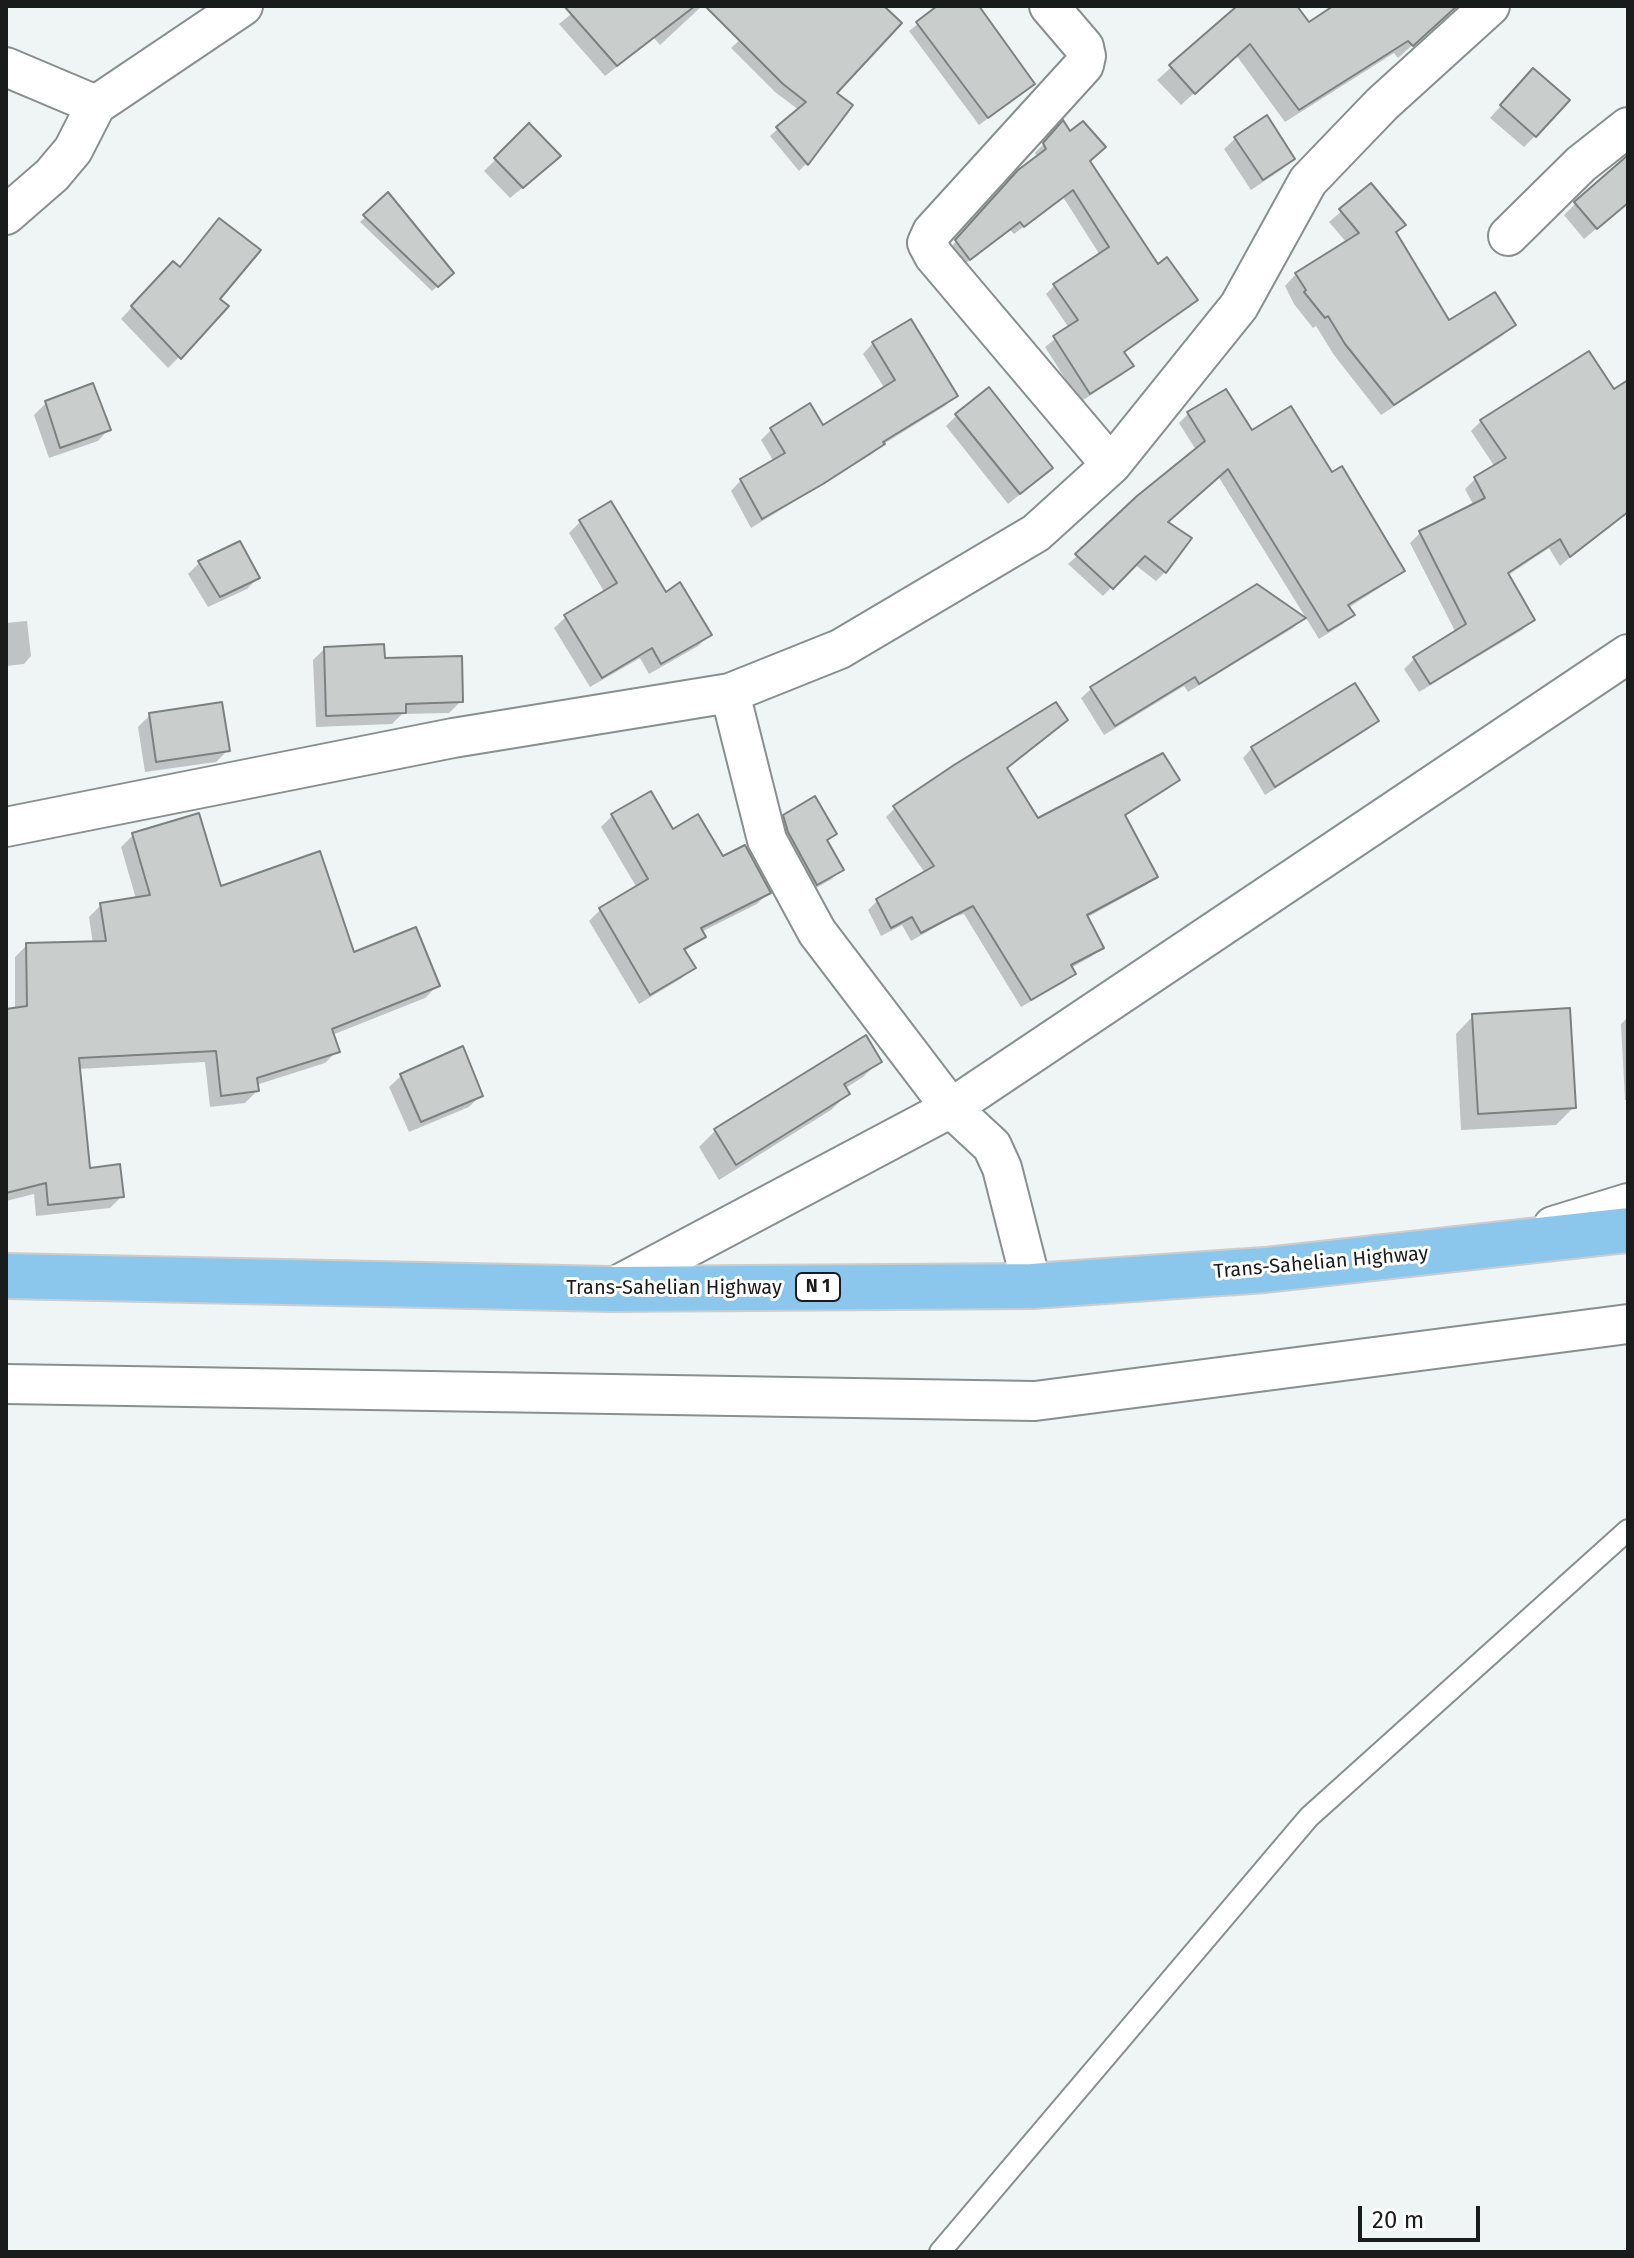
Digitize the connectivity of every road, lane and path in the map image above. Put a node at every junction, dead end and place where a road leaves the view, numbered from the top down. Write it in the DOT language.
graph roads {
  1 [pos="243,6"];
  2 [pos="1049,6"];
  3 [pos="1490,6"];
  4 [pos="6,67"];
  5 [pos="96,105"];
  6 [pos="1628,127"];
  7 [pos="6,215"];
  8 [pos="1508,236"];
  9 [pos="1111,465"];
  10 [pos="1628,654"];
  11 [pos="730,693"];
  12 [pos="6,827"];
  13 [pos="951,1108"];
  14 [pos="1628,1203"];
  15 [pos="1628,1230"];
  16 [pos="1485,1247"];
  17 [pos="6,1276"];
  18 [pos="1032,1286"];
  19 [pos="610,1289"];
  20 [pos="1628,1324"];
  21 [pos="6,1384"];
  22 [pos="1628,1530"];
  23 [pos="940,2252"];
  1 -- 5 [label="street"];
  2 -- 9 [label="street"];
  3 -- 9 [label="street"];
  4 -- 5 [label="street"];
  5 -- 7 [label="street"];
  6 -- 8 [label="street"];
  9 -- 11 [label="street"];
  10 -- 13 [label="street"];
  11 -- 12 [label="street"];
  11 -- 13 [label="street"];
  13 -- 18 [label="street"];
  13 -- 19 [label="street"];
  14 -- 16 [label="street"];
  15 -- 16 [label="highway, Trans-Sahelian Highway / N 1"];
  16 -- 18 [label="highway, Trans-Sahelian Highway / N 1"];
  17 -- 19 [label="highway, Trans-Sahelian Highway / N 1"];
  18 -- 19 [label="highway, Trans-Sahelian Highway / N 1"];
  20 -- 21 [label="street"];
  22 -- 23 [label="lane"];
}
